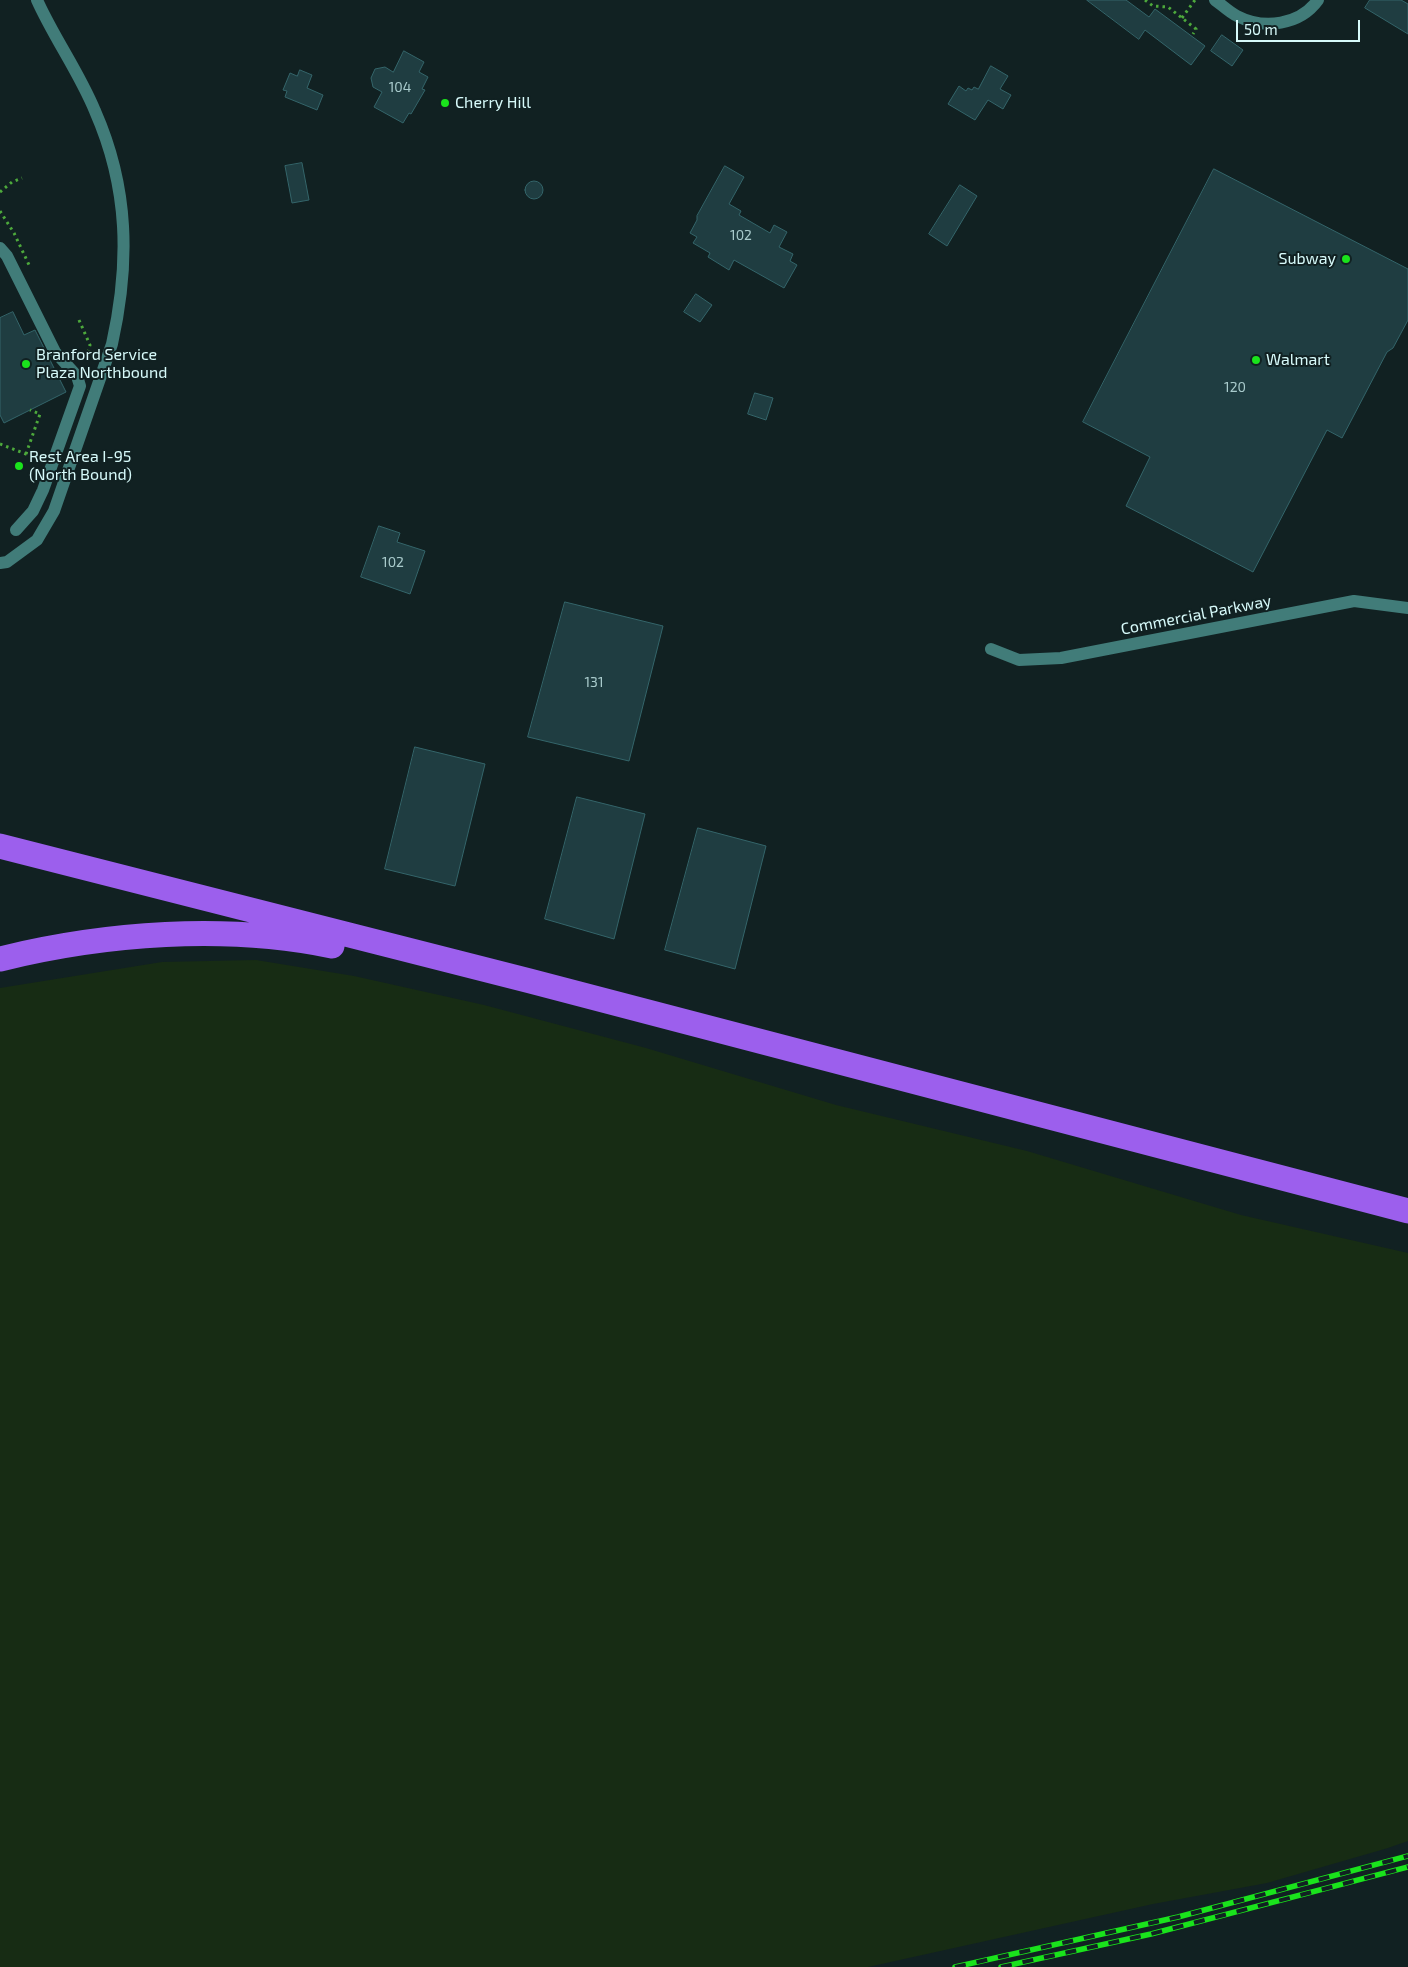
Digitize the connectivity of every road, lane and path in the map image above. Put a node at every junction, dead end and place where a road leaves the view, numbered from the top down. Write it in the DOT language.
graph roads {
  1 [pos="37,0"];
  2 [pos="1145,0"];
  3 [pos="1195,0"];
  4 [pos="1215,0"];
  5 [pos="1316,4"];
  6 [pos="1182,18"];
  7 [pos="1193,34"];
  8 [pos="22,178"];
  9 [pos="0,192"];
  10 [pos="0,211"];
  11 [pos="0,248"];
  12 [pos="31,268"];
  13 [pos="78,320"];
  14 [pos="71,369"];
  15 [pos="30,410"];
  16 [pos="0,444"];
  17 [pos="26,454"];
  18 [pos="40,459"];
  19 [pos="16,530"];
  20 [pos="0,563"];
  21 [pos="1408,608"];
  22 [pos="991,649"];
  23 [pos="0,846"];
  24 [pos="0,959"];
  25 [pos="1408,1211"];
  26 [pos="1408,1226"];
  1 -- 20 [label="street"];
  2 -- 6 [label="path"];
  3 -- 6 [label="path"];
  4 -- 5 [label="street"];
  6 -- 7 [label="path"];
  8 -- 9 [label="path"];
  10 -- 12 [label="path"];
  11 -- 14 [label="street"];
  13 -- 14 [label="path"];
  14 -- 19 [label="street"];
  15 -- 17 [label="path"];
  16 -- 17 [label="path"];
  17 -- 18 [label="path"];
  21 -- 22 [label="street, Commercial Parkway"];
  23 -- 25 [label="highway"];
  24 -- 26 [label="highway"];
}
